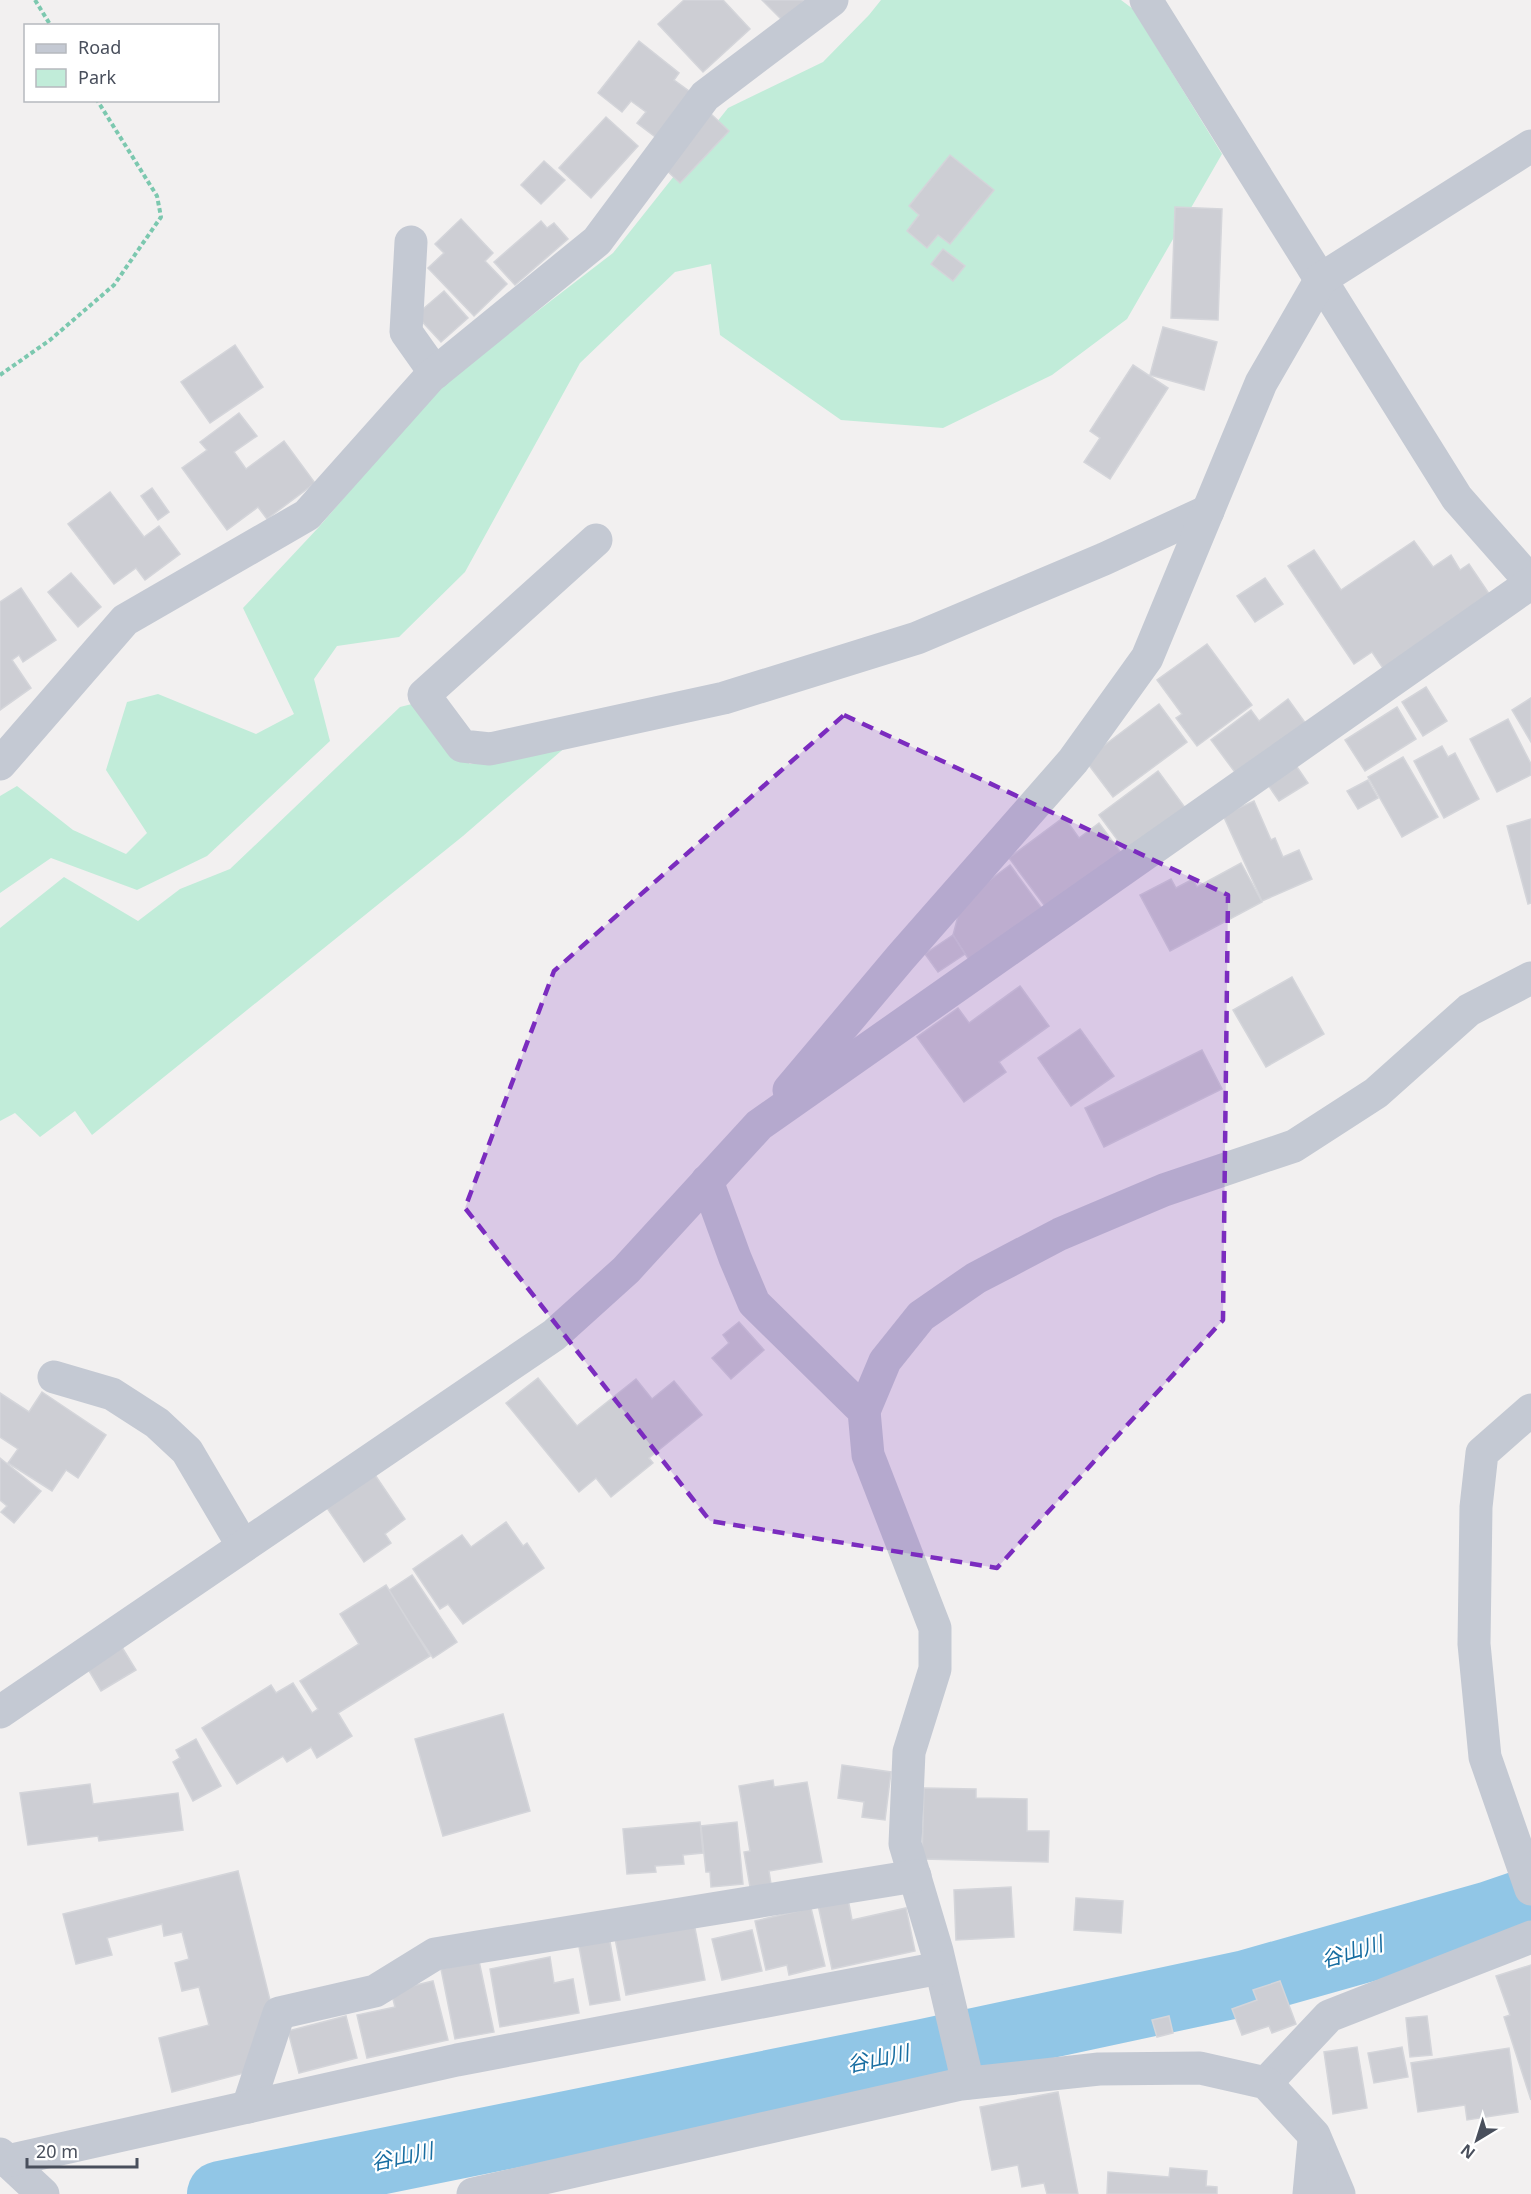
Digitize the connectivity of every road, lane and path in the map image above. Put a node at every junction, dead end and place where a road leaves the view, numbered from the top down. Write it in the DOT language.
graph roads {
  1 [pos="35,0"];
  2 [pos="832,0"];
  3 [pos="1146,0"];
  4 [pos="50,24"];
  5 [pos="98,102"];
  6 [pos="1531,146"];
  7 [pos="411,242"];
  8 [pos="1321,279"];
  9 [pos="435,373"];
  10 [pos="0,375"];
  11 [pos="1208,511"];
  12 [pos="596,540"];
  13 [pos="1531,583"];
  14 [pos="0,764"];
  15 [pos="1531,978"];
  16 [pos="759,1125"];
  17 [pos="707,1181"];
  18 [pos="54,1377"];
  19 [pos="1531,1410"];
  20 [pos="864,1411"];
  21 [pos="243,1546"];
  22 [pos="0,1712"];
  23 [pos="915,1876"];
  24 [pos="1531,1889"];
  25 [pos="1531,1937"];
  26 [pos="940,1968"];
  27 [pos="968,2083"];
  28 [pos="1266,2083"];
  29 [pos="248,2107"];
  30 [pos="1314,2135"];
  31 [pos="4,2158"];
  32 [pos="43,2194"];
  33 [pos="473,2194"];
  34 [pos="1309,2194"];
  35 [pos="1339,2194"];
  1 -- 4 [label="path"];
  2 -- 9 [label="street"];
  3 -- 8 [label="street"];
  5 -- 10 [label="path"];
  6 -- 8 [label="street"];
  7 -- 9 [label="street"];
  8 -- 11 [label="street"];
  8 -- 13 [label="street"];
  9 -- 14 [label="street"];
  11 -- 12 [label="street"];
  11 -- 16 [label="street"];
  13 -- 16 [label="street"];
  15 -- 20 [label="street"];
  16 -- 17 [label="street"];
  17 -- 20 [label="street"];
  17 -- 21 [label="street"];
  18 -- 21 [label="street"];
  19 -- 24 [label="street"];
  20 -- 23 [label="street"];
  21 -- 22 [label="street"];
  23 -- 26 [label="street"];
  23 -- 29 [label="street"];
  25 -- 28 [label="street"];
  26 -- 27 [label="street"];
  26 -- 29 [label="street"];
  27 -- 28 [label="street"];
  27 -- 33 [label="street"];
  28 -- 30 [label="street"];
  29 -- 31 [label="street"];
  30 -- 34 [label="street"];
  30 -- 35 [label="street"];
  31 -- 32 [label="street"];
}
